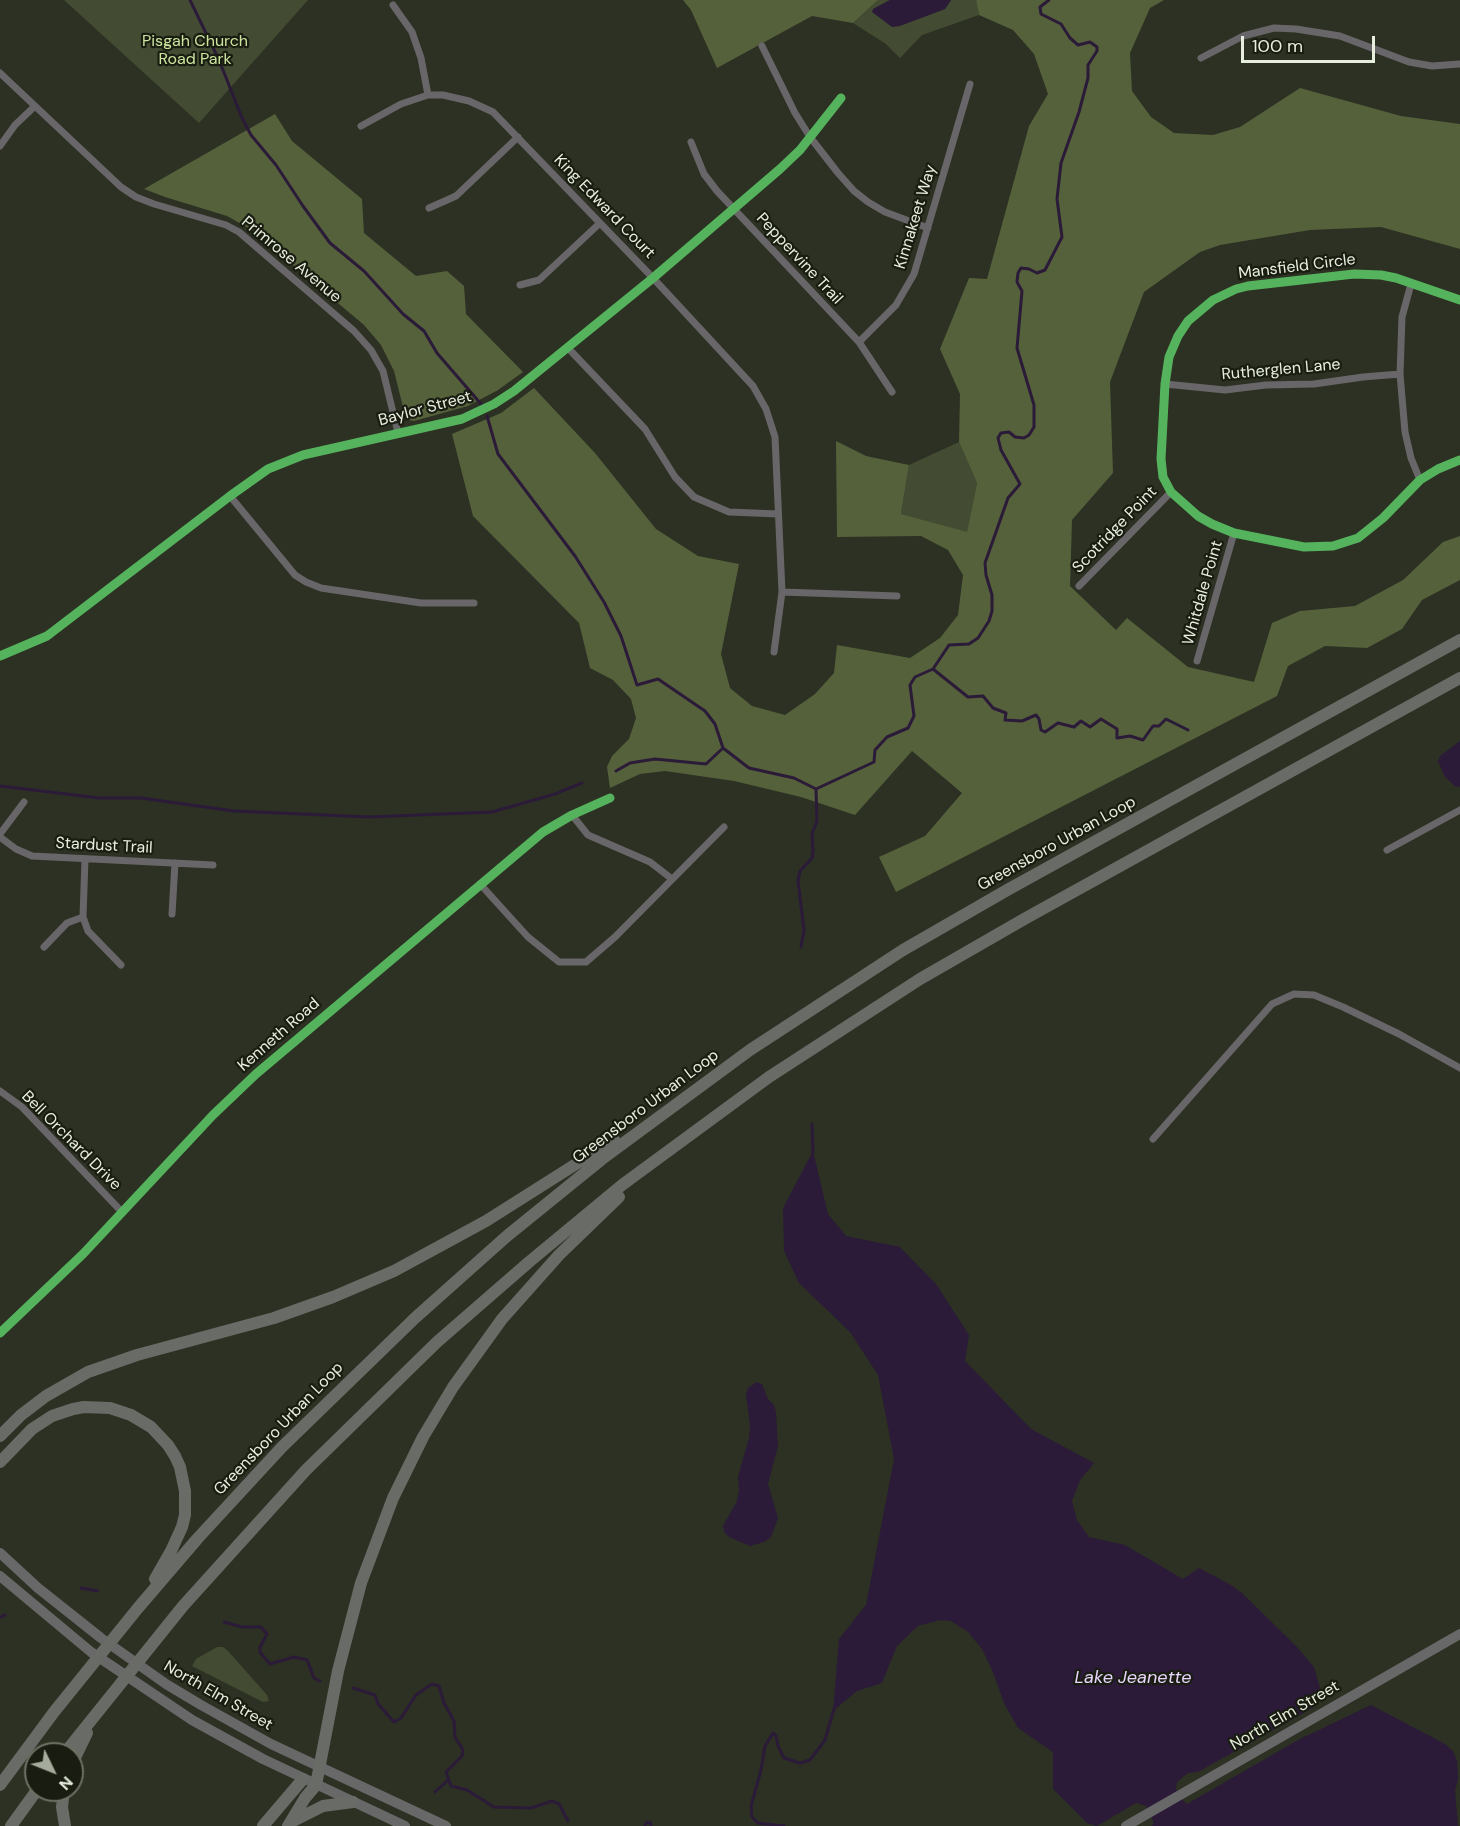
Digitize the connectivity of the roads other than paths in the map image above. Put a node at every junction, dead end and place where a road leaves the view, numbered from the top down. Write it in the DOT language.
graph roads {
  1 [pos="393,5"];
  2 [pos="762,46"];
  3 [pos="1201,58"];
  4 [pos="1460,64"];
  5 [pos="0,73"];
  6 [pos="970,84"];
  7 [pos="428,95"];
  8 [pos="841,98"];
  9 [pos="35,106"];
  10 [pos="361,126"];
  11 [pos="518,137"];
  12 [pos="810,137"];
  13 [pos="691,142"];
  14 [pos="0,146"];
  15 [pos="429,208"];
  16 [pos="733,208"];
  17 [pos="600,223"];
  18 [pos="928,228"];
  19 [pos="652,278"];
  20 [pos="1411,284"];
  21 [pos="520,285"];
  22 [pos="1460,300"];
  23 [pos="859,342"];
  24 [pos="568,348"];
  25 [pos="1400,374"];
  26 [pos="1165,384"];
  27 [pos="892,392"];
  28 [pos="398,433"];
  29 [pos="1460,460"];
  30 [pos="1420,480"];
  31 [pos="1171,492"];
  32 [pos="230,496"];
  33 [pos="778,514"];
  34 [pos="1234,533"];
  35 [pos="1079,586"];
  36 [pos="782,592"];
  37 [pos="897,596"];
  38 [pos="474,603"];
  39 [pos="1460,640"];
  40 [pos="774,652"];
  41 [pos="0,657"];
  42 [pos="1197,661"];
  43 [pos="1460,678"];
  44 [pos="609,798"];
  45 [pos="24,802"];
  46 [pos="1460,810"];
  47 [pos="572,815"];
  48 [pos="724,827"];
  49 [pos="0,835"];
  50 [pos="1387,850"];
  51 [pos="85,859"];
  52 [pos="175,863"];
  53 [pos="213,865"];
  54 [pos="672,879"];
  55 [pos="480,885"];
  56 [pos="172,914"];
  57 [pos="83,917"];
  58 [pos="44,947"];
  59 [pos="121,965"];
  60 [pos="1460,1068"];
  61 [pos="700,1085"];
  62 [pos="0,1091"];
  63 [pos="1153,1139"];
  64 [pos="670,1148"];
  65 [pos="122,1212"];
  66 [pos="0,1333"];
  67 [pos="0,1436"];
  68 [pos="0,1462"];
  69 [pos="0,1553"];
  70 [pos="0,1576"];
  71 [pos="138,1608"];
  72 [pos="1460,1634"];
  73 [pos="98,1710"];
  74 [pos="73,1742"];
  75 [pos="83,1742"];
  76 [pos="320,1768"];
  77 [pos="303,1779"];
  78 [pos="0,1785"];
  79 [pos="316,1785"];
  80 [pos="28,1802"];
  81 [pos="63,1802"];
  82 [pos="353,1802"];
  83 [pos="290,1824"];
  84 [pos="11,1826"];
  85 [pos="65,1826"];
  86 [pos="263,1826"];
  87 [pos="405,1826"];
  88 [pos="446,1826"];
  89 [pos="1126,1826"];
  1 -- 7 [label="street"];
  2 -- 12 [label="street"];
  3 -- 4 [label="street"];
  5 -- 9 [label="street, Primrose Avenue"];
  6 -- 18 [label="street, Kinnakeet Way"];
  7 -- 10 [label="street, King Edward Court"];
  7 -- 11 [label="street, King Edward Court"];
  8 -- 12 [label="street, Baylor Street"];
  9 -- 14 [label="street"];
  9 -- 28 [label="street, Primrose Avenue"];
  11 -- 15 [label="street"];
  11 -- 17 [label="street, King Edward Court"];
  12 -- 16 [label="street, Baylor Street"];
  12 -- 18 [label="street"];
  13 -- 16 [label="street, Peppervine Trail"];
  16 -- 19 [label="street, Baylor Street"];
  16 -- 23 [label="street, Peppervine Trail"];
  17 -- 19 [label="street, King Edward Court"];
  17 -- 21 [label="street"];
  18 -- 23 [label="street, Kinnakeet Way"];
  19 -- 24 [label="street, Baylor Street"];
  19 -- 33 [label="street, King Edward Court"];
  20 -- 22 [label="street, Mansfield Circle"];
  20 -- 25 [label="street"];
  20 -- 26 [label="street, Mansfield Circle"];
  23 -- 27 [label="street, Peppervine Trail"];
  24 -- 28 [label="street, Baylor Street"];
  24 -- 33 [label="street"];
  25 -- 26 [label="street, Rutherglen Lane"];
  25 -- 30 [label="street"];
  26 -- 31 [label="street, Mansfield Circle"];
  28 -- 32 [label="street, Baylor Street"];
  29 -- 30 [label="street, Mansfield Circle"];
  30 -- 34 [label="street, Mansfield Circle"];
  31 -- 34 [label="street, Mansfield Circle"];
  31 -- 35 [label="street, Scotridge Point"];
  32 -- 38 [label="street"];
  32 -- 41 [label="street, Baylor Street"];
  33 -- 36 [label="street, King Edward Court"];
  34 -- 42 [label="street, Whitdale Point"];
  36 -- 37 [label="street"];
  36 -- 40 [label="street, King Edward Court"];
  39 -- 61 [label="highway, Greensboro Urban Loop"];
  43 -- 64 [label="highway"];
  44 -- 47 [label="street, Kenneth Road"];
  45 -- 49 [label="street"];
  46 -- 50 [label="street"];
  47 -- 54 [label="street"];
  47 -- 55 [label="street, Kenneth Road"];
  48 -- 54 [label="street"];
  49 -- 51 [label="street, Stardust Trail"];
  51 -- 52 [label="street, Stardust Trail"];
  51 -- 57 [label="street"];
  52 -- 53 [label="street, Stardust Trail"];
  52 -- 56 [label="street"];
  54 -- 55 [label="street"];
  55 -- 65 [label="street, Kenneth Road"];
  57 -- 58 [label="street"];
  57 -- 59 [label="street"];
  60 -- 63 [label="street"];
  61 -- 67 [label="highway"];
  61 -- 71 [label="highway, Greensboro Urban Loop"];
  62 -- 65 [label="street, Bell Orchard Drive"];
  64 -- 73 [label="highway"];
  64 -- 76 [label="highway"];
  65 -- 66 [label="street, Kenneth Road"];
  68 -- 71 [label="highway"];
  69 -- 76 [label="main road, North Elm Street"];
  70 -- 77 [label="main road, North Elm Street"];
  71 -- 78 [label="highway, Greensboro Urban Loop"];
  72 -- 89 [label="main road, North Elm Street"];
  73 -- 74 [label="highway"];
  73 -- 75 [label="highway"];
  76 -- 79 [label="highway"];
  76 -- 88 [label="main road, North Elm Street"];
  77 -- 79 [label="main road, North Elm Street"];
  77 -- 86 [label="highway"];
  79 -- 82 [label="main road, North Elm Street"];
  79 -- 83 [label="highway"];
  80 -- 84 [label="highway"];
  81 -- 85 [label="highway"];
  82 -- 83 [label="highway"];
  82 -- 87 [label="main road, North Elm Street"];
}
